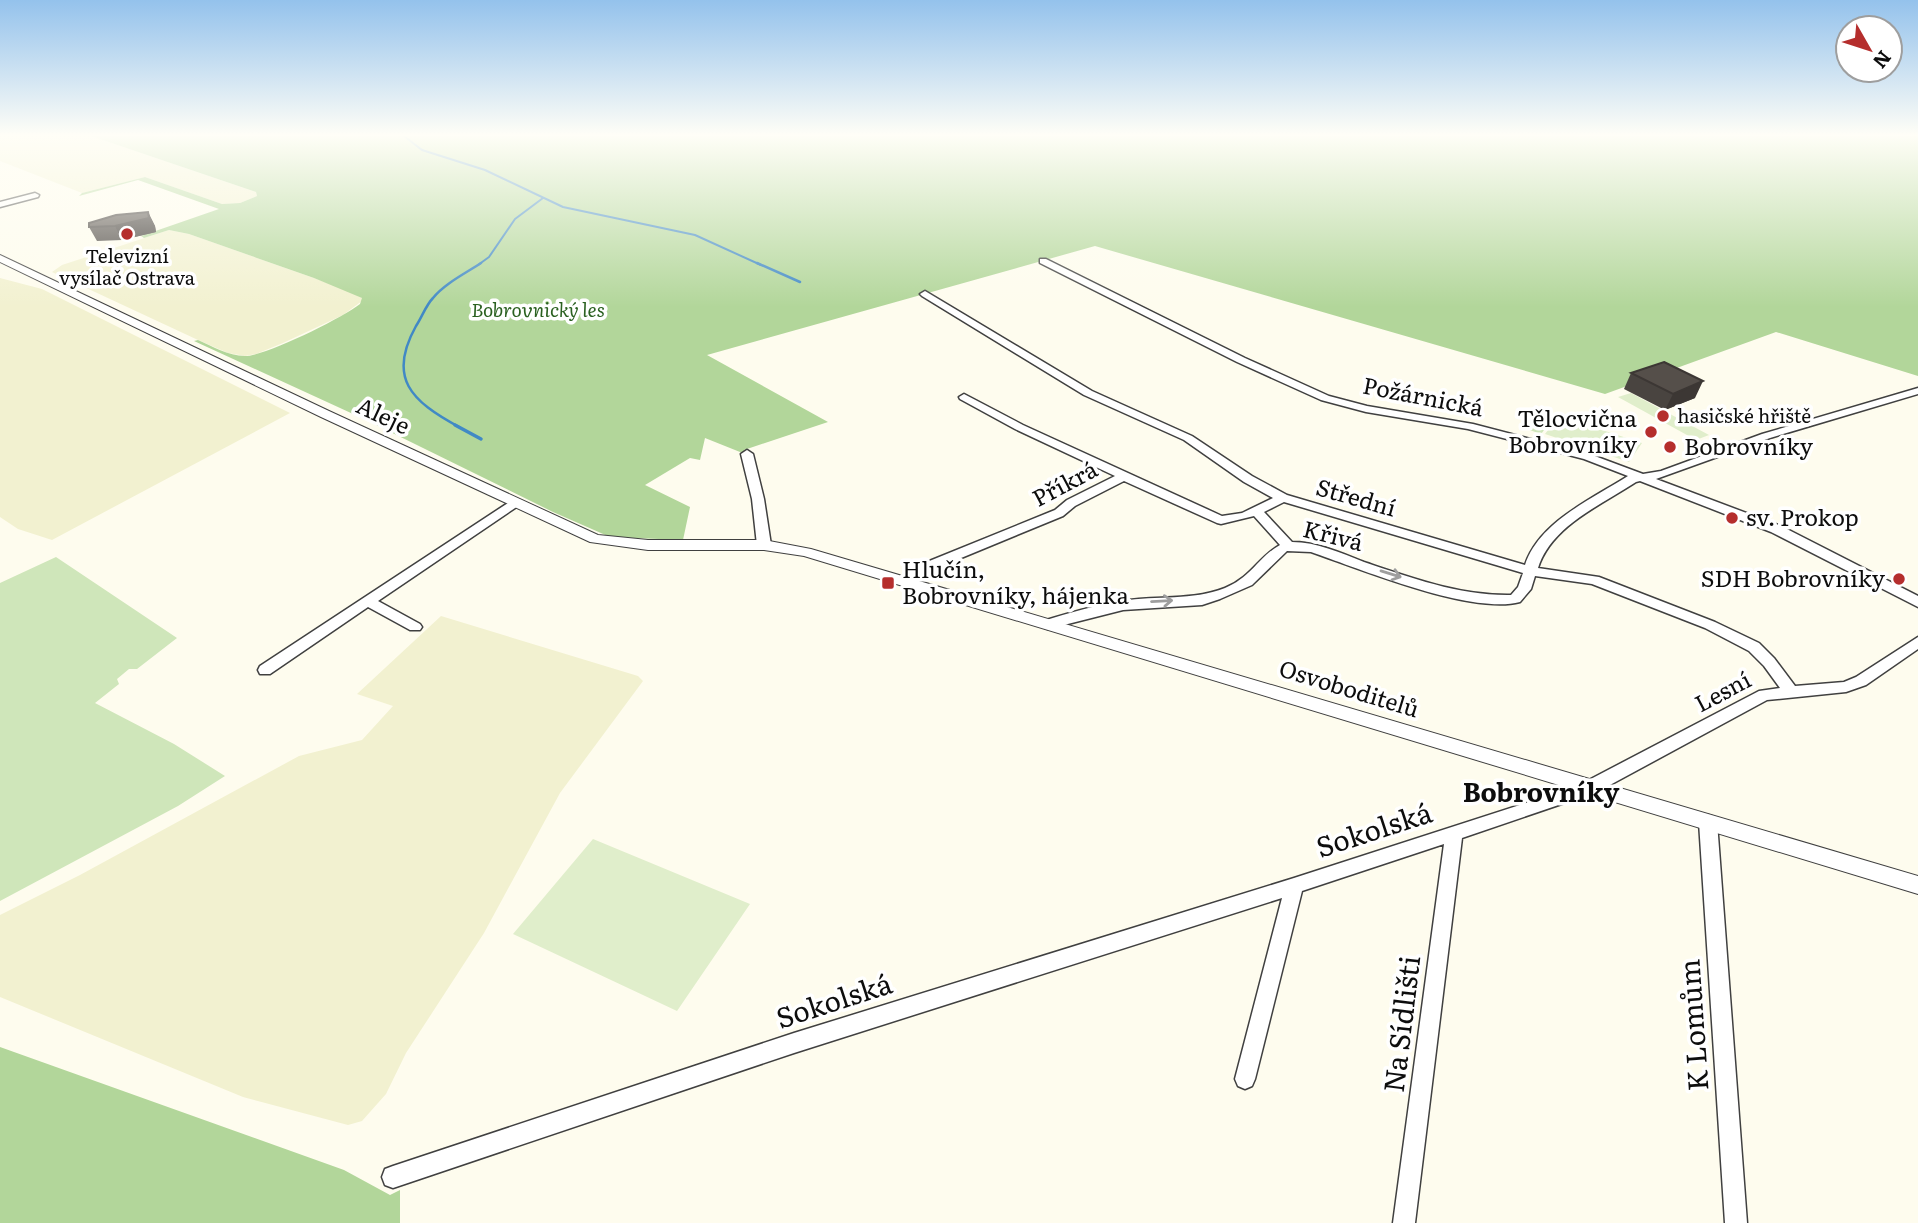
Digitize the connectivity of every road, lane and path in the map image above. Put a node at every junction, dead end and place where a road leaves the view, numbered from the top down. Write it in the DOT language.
graph roads {
  1 [pos="35,195"];
  2 [pos="0,205"];
  3 [pos="0,258"];
  4 [pos="1044,261"];
  5 [pos="925,294"];
  6 [pos="1918,391"];
  7 [pos="964,397"];
  8 [pos="747,454"];
  9 [pos="1124,476"];
  10 [pos="1644,477"];
  11 [pos="1283,498"];
  12 [pos="514,503"];
  13 [pos="1256,510"];
  14 [pos="764,545"];
  15 [pos="1288,546"];
  16 [pos="1532,571"];
  17 [pos="905,581"];
  18 [pos="368,600"];
  19 [pos="1918,602"];
  20 [pos="1048,624"];
  21 [pos="415,627"];
  22 [pos="1918,642"];
  23 [pos="265,670"];
  24 [pos="1790,691"];
  25 [pos="1591,787"];
  26 [pos="1708,822"];
  27 [pos="1454,833"];
  28 [pos="1918,885"];
  29 [pos="1294,886"];
  30 [pos="1245,1079"];
  31 [pos="393,1177"];
  32 [pos="1404,1223"];
  33 [pos="1736,1223"];
  1 -- 2 [label="street"];
  3 -- 12 [label="street, Aleje"];
  4 -- 10 [label="street, Požárnická"];
  5 -- 11 [label="street, Střední"];
  6 -- 10 [label="street"];
  7 -- 9 [label="street"];
  8 -- 14 [label="street"];
  9 -- 13 [label="street, Příkrá"];
  9 -- 17 [label="street, Příkrá"];
  10 -- 16 [label="street"];
  10 -- 19 [label="street, Požárnická"];
  11 -- 13 [label="street, Příkrá"];
  11 -- 16 [label="street, Střední"];
  12 -- 14 [label="street, Aleje"];
  12 -- 18 [label="street"];
  13 -- 15 [label="street"];
  14 -- 17 [label="street, Osvoboditelů"];
  15 -- 16 [label="street, Křivá, one-way"];
  20 -- 15 [label="street, Křivá, one-way"];
  16 -- 24 [label="street, Střední"];
  17 -- 20 [label="street, Osvoboditelů"];
  18 -- 21 [label="street"];
  18 -- 23 [label="street"];
  20 -- 25 [label="street, Osvoboditelů"];
  22 -- 24 [label="street, Lesní"];
  24 -- 25 [label="street, Lesní"];
  25 -- 26 [label="street, Osvoboditelů"];
  25 -- 27 [label="street, Sokolská"];
  26 -- 28 [label="street, Osvoboditelů"];
  26 -- 33 [label="street, K Lomům"];
  27 -- 29 [label="street, Sokolská"];
  27 -- 32 [label="street, Na Sídlišti"];
  29 -- 30 [label="street"];
  29 -- 31 [label="street, Sokolská"];
}
